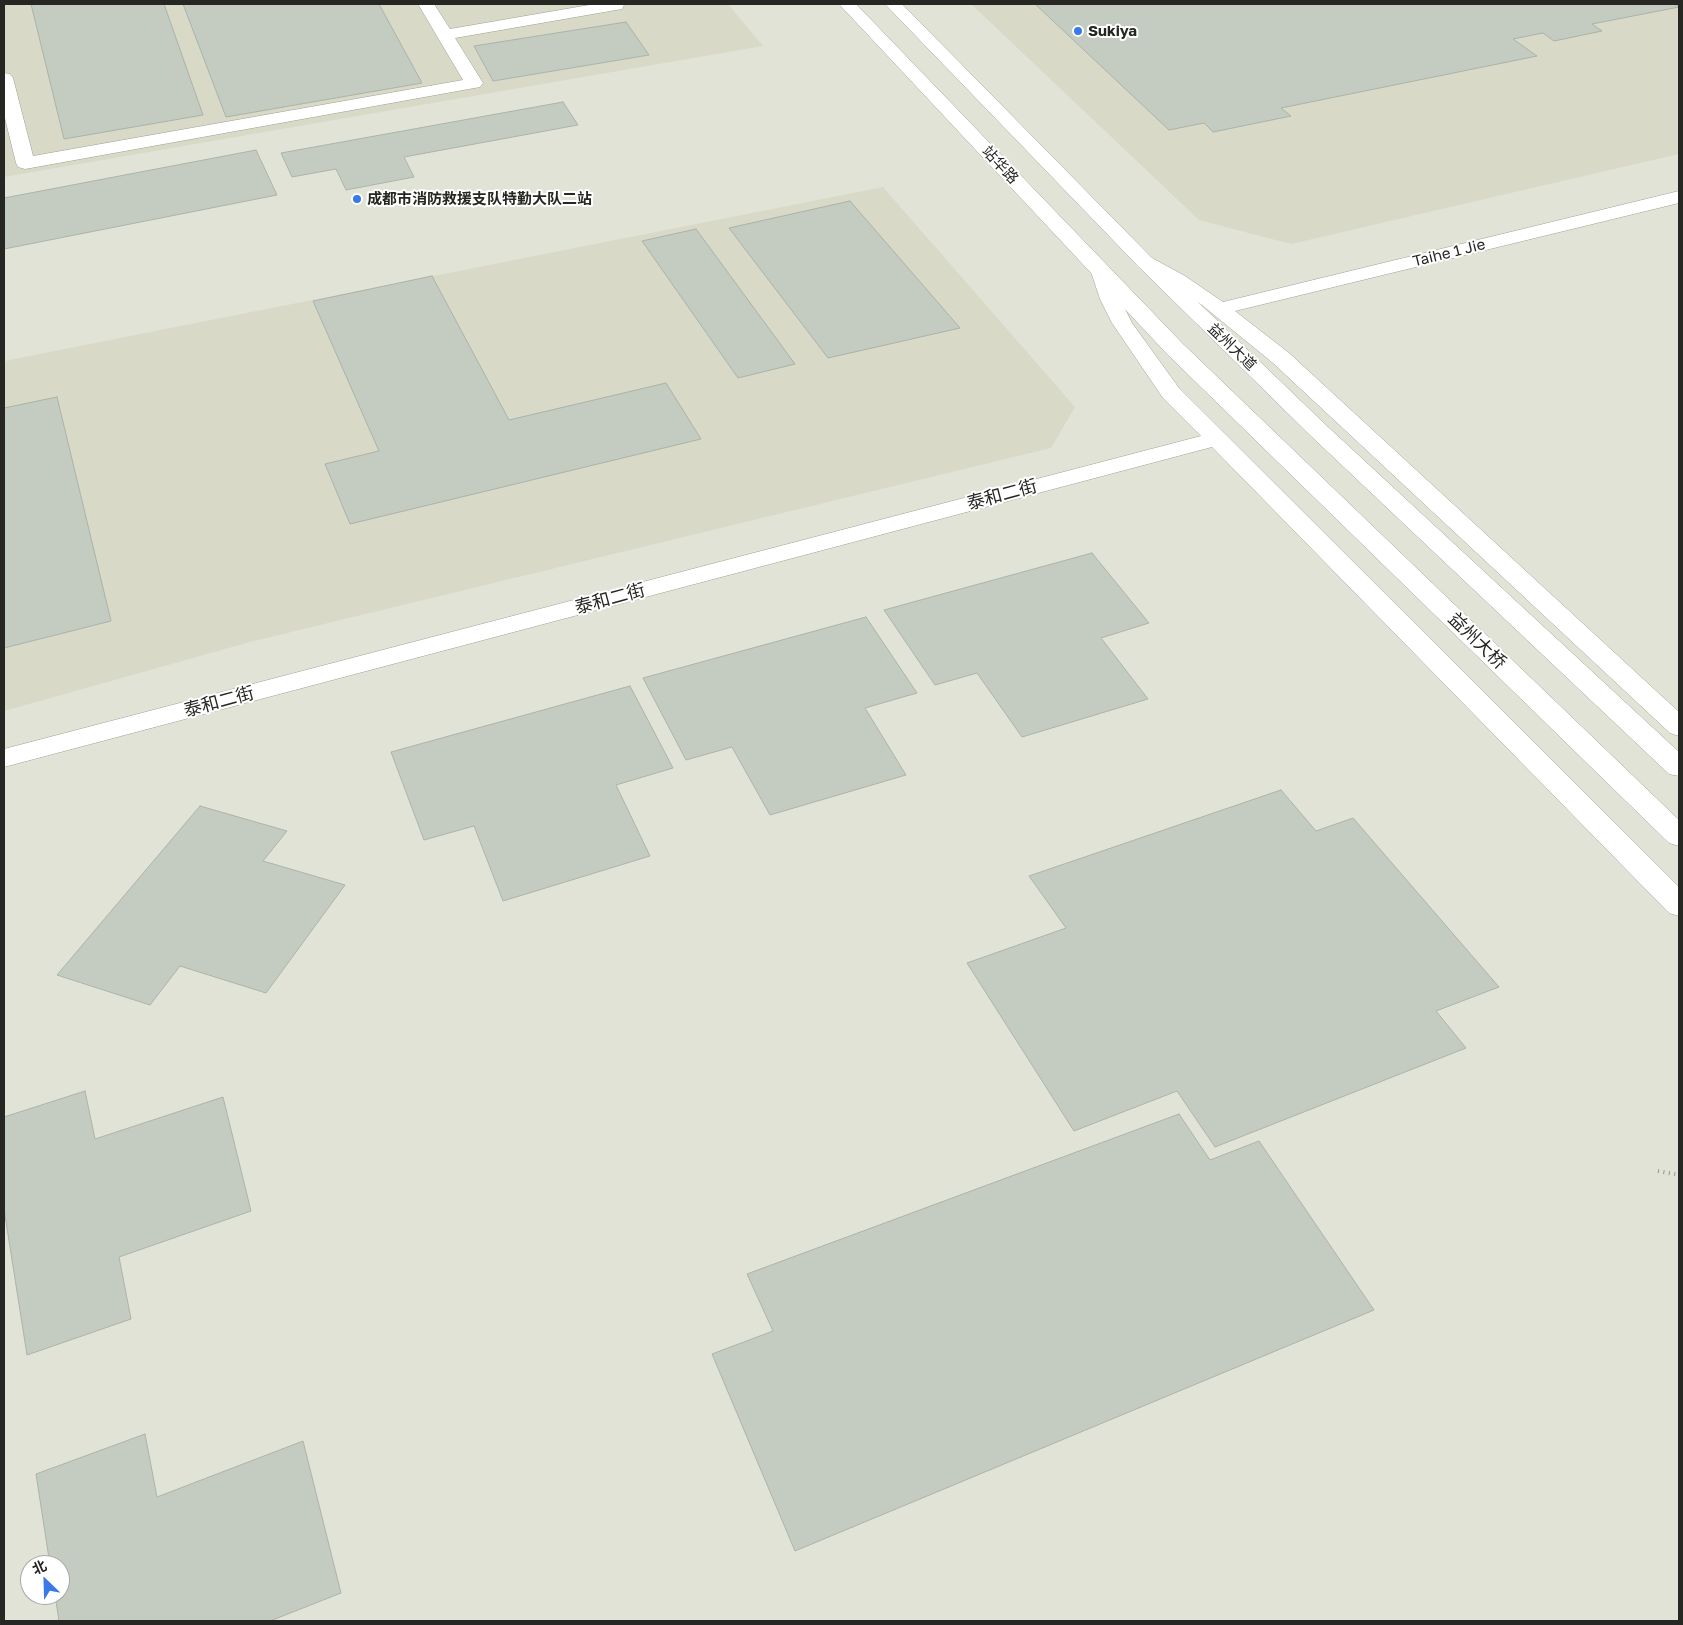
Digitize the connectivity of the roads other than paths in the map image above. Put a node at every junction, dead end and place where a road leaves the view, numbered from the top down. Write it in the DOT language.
graph roads {
  1 [pos="426,4"];
  2 [pos="615,4"];
  3 [pos="847,4"];
  4 [pos="893,4"];
  5 [pos="445,35"];
  6 [pos="4,78"];
  7 [pos="1679,197"];
  8 [pos="1145,262"];
  9 [pos="1101,272"];
  10 [pos="1220,310"];
  11 [pos="1217,439"];
  12 [pos="1276,446"];
  13 [pos="1679,727"];
  14 [pos="4,758"];
  15 [pos="1679,767"];
  16 [pos="1679,836"];
  17 [pos="1679,905"];
  1 -- 5 [label="street"];
  2 -- 5 [label="street"];
  3 -- 9 [label="street, 站华路"];
  4 -- 8 [label="street, 站华路"];
  5 -- 6 [label="street"];
  7 -- 10 [label="street, Taihe 1 Jie"];
  8 -- 10 [label="street"];
  8 -- 15 [label="street, 益州大道"];
  9 -- 11 [label="street"];
  9 -- 12 [label="street, 站华路"];
  10 -- 13 [label="street"];
  11 -- 14 [label="street, 泰和二街"];
  11 -- 17 [label="street"];
  12 -- 16 [label="street, 益州大桥"];
}
